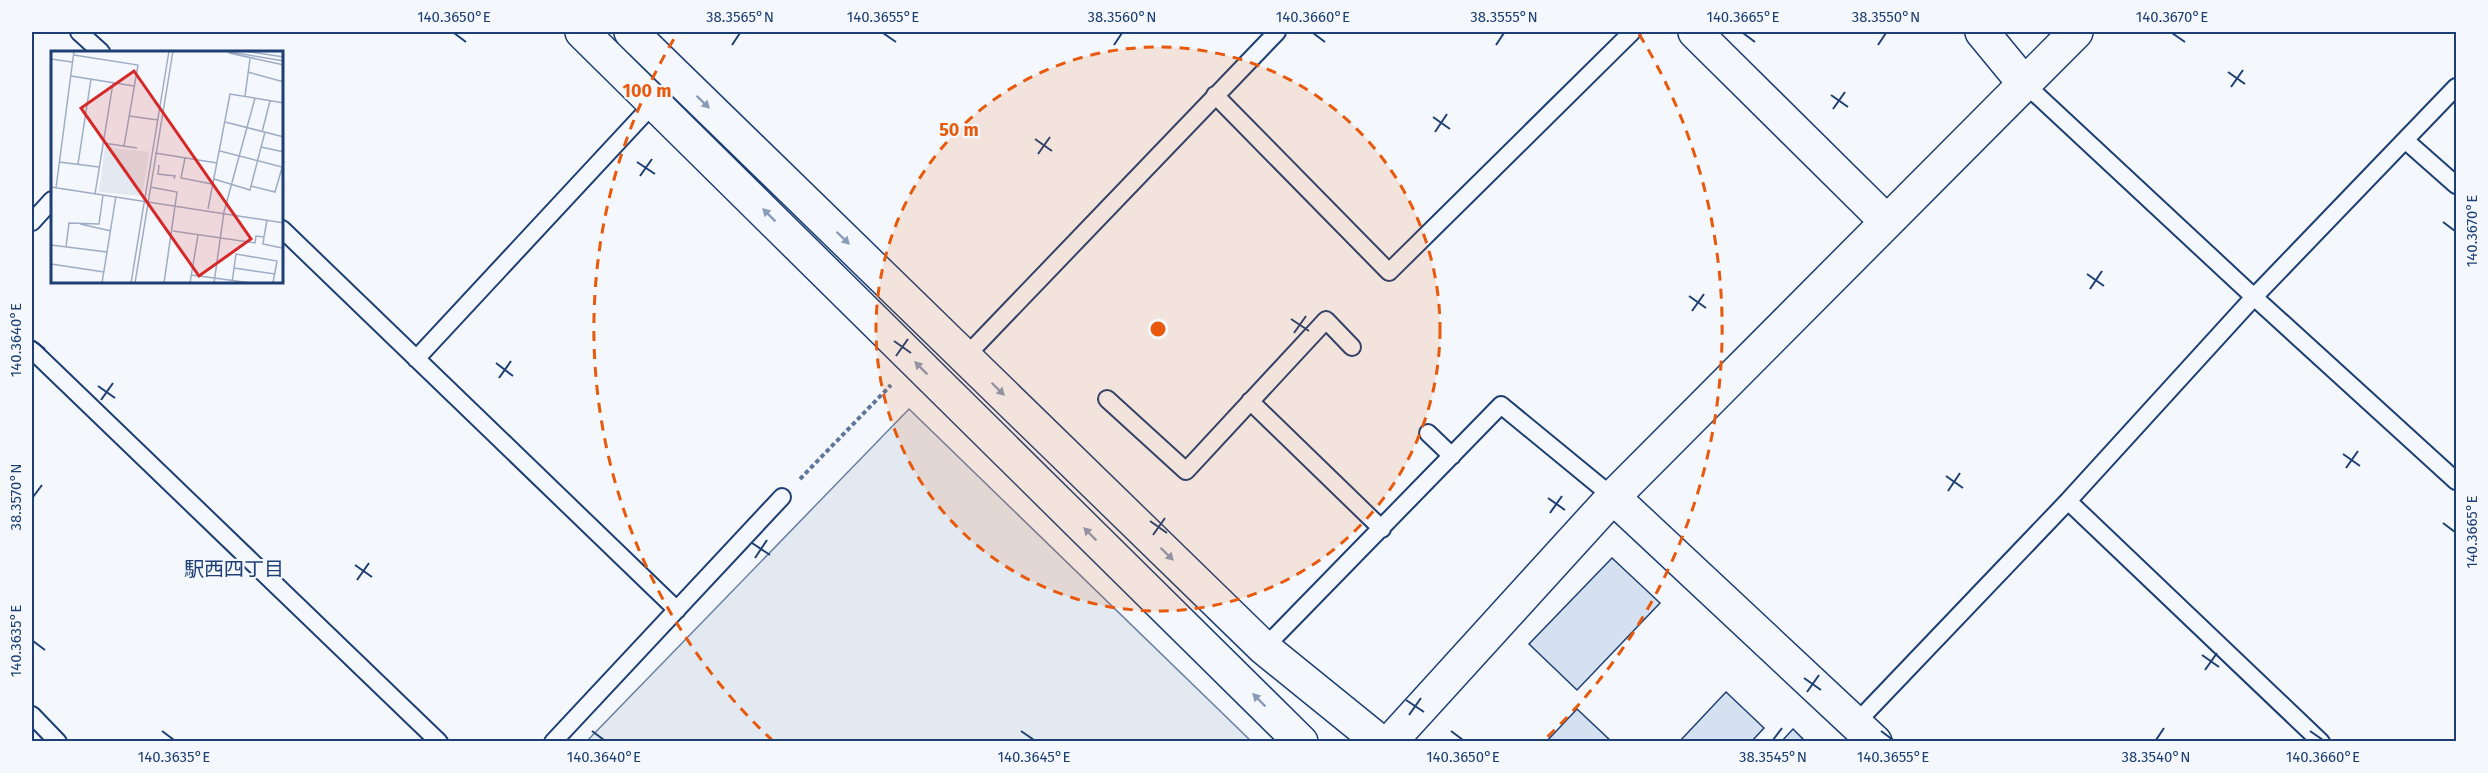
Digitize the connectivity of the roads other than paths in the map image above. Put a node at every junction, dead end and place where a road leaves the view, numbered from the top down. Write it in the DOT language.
graph roads {
  1 [pos="79,32"];
  2 [pos="582,32"];
  3 [pos="631,32"];
  4 [pos="1277,32"];
  5 [pos="1632,32"];
  6 [pos="1695,32"];
  7 [pos="1982,32"];
  8 [pos="2076,32"];
  9 [pos="99,51"];
  10 [pos="2024,83"];
  11 [pos="2457,87"];
  12 [pos="1215,94"];
  13 [pos="655,102"];
  14 [pos="2406,140"];
  15 [pos="2457,185"];
  16 [pos="51,201"];
  17 [pos="1886,221"];
  18 [pos="32,222"];
  19 [pos="284,232"];
  20 [pos="2254,297"];
  21 [pos="1352,347"];
  22 [pos="32,350"];
  23 [pos="965,357"];
  24 [pos="416,359"];
  25 [pos="1107,399"];
  26 [pos="1250,401"];
  27 [pos="1428,433"];
  28 [pos="1452,456"];
  29 [pos="2457,481"];
  30 [pos="782,497"];
  31 [pos="1613,497"];
  32 [pos="2068,501"];
  33 [pos="1382,529"];
  34 [pos="677,610"];
  35 [pos="1263,648"];
  36 [pos="32,715"];
  37 [pos="1866,732"];
  38 [pos="58,741"];
  39 [pos="439,741"];
  40 [pos="553,741"];
  41 [pos="1301,741"];
  42 [pos="1380,741"];
  43 [pos="1390,741"];
  44 [pos="2321,741"];
  1 -- 9 [label="lane"];
  2 -- 13 [label="street"];
  3 -- 23 [label="street, one-way"];
  4 -- 12 [label="lane"];
  5 -- 12 [label="lane"];
  6 -- 17 [label="street"];
  7 -- 10 [label="street"];
  8 -- 10 [label="street"];
  10 -- 17 [label="street"];
  10 -- 20 [label="lane"];
  11 -- 14 [label="lane"];
  12 -- 23 [label="lane"];
  13 -- 24 [label="lane"];
  41 -- 13 [label="street, one-way"];
  14 -- 15 [label="lane"];
  14 -- 20 [label="lane"];
  16 -- 18 [label="lane"];
  17 -- 31 [label="street"];
  19 -- 24 [label="lane"];
  20 -- 29 [label="lane"];
  20 -- 32 [label="lane"];
  21 -- 26 [label="lane"];
  22 -- 39 [label="lane"];
  23 -- 35 [label="street, one-way"];
  24 -- 34 [label="lane"];
  25 -- 26 [label="lane"];
  26 -- 33 [label="lane"];
  27 -- 28 [label="lane"];
  28 -- 31 [label="lane"];
  28 -- 33 [label="lane"];
  30 -- 34 [label="lane"];
  31 -- 37 [label="street"];
  31 -- 43 [label="street"];
  32 -- 37 [label="lane"];
  32 -- 44 [label="lane"];
  33 -- 35 [label="lane"];
  34 -- 40 [label="lane"];
  35 -- 42 [label="street"];
  36 -- 38 [label="lane"];
}
